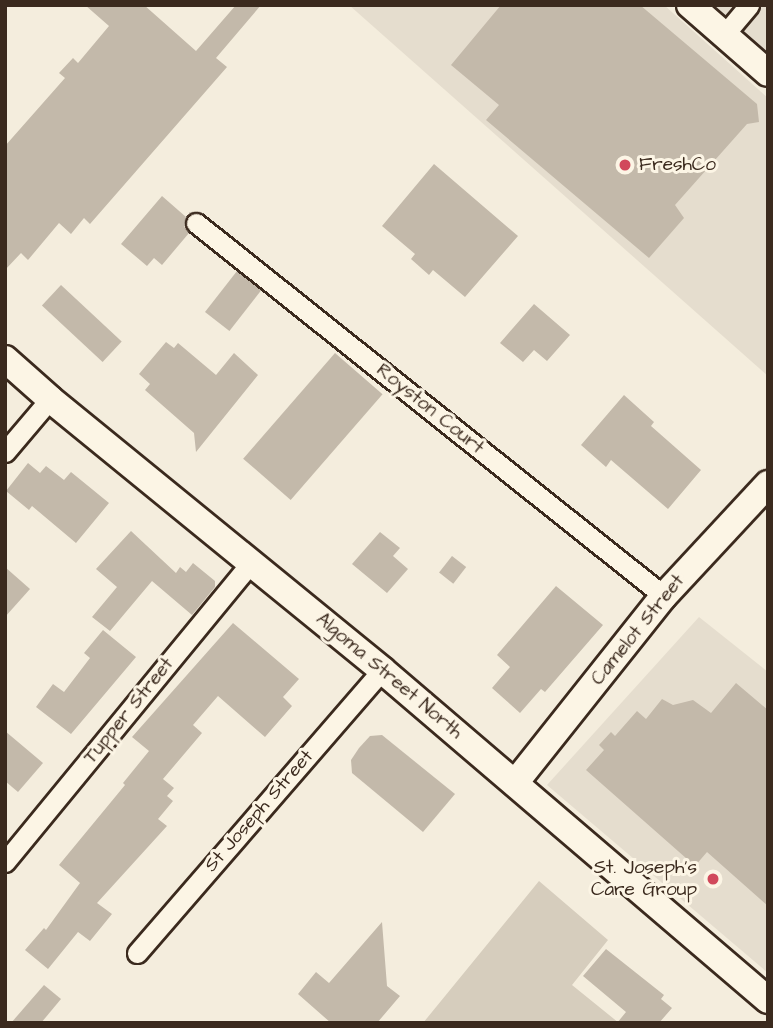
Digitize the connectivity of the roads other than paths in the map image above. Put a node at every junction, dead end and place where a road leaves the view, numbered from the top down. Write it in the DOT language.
graph roads {
  1 [pos="690,5"];
  2 [pos="749,5"];
  3 [pos="724,35"];
  4 [pos="768,73"];
  5 [pos="196,223"];
  6 [pos="5,359"];
  7 [pos="50,399"];
  8 [pos="5,452"];
  9 [pos="768,484"];
  10 [pos="252,561"];
  11 [pos="664,596"];
  12 [pos="382,670"];
  13 [pos="515,783"];
  14 [pos="5,862"];
  15 [pos="137,953"];
  16 [pos="768,1000"];
  1 -- 3 [label="street"];
  2 -- 3 [label="street"];
  3 -- 4 [label="street"];
  5 -- 11 [label="street, Royston Court"];
  6 -- 7 [label="street, Algoma Street North"];
  7 -- 8 [label="street"];
  7 -- 10 [label="street, Algoma Street North"];
  9 -- 11 [label="street, Camelot Street"];
  10 -- 12 [label="street, Algoma Street North"];
  10 -- 14 [label="street, Tupper Street"];
  11 -- 13 [label="street, Camelot Street"];
  12 -- 13 [label="street, Algoma Street North"];
  12 -- 15 [label="street, St Joseph Street"];
  13 -- 16 [label="street, Algoma Street North"];
}
